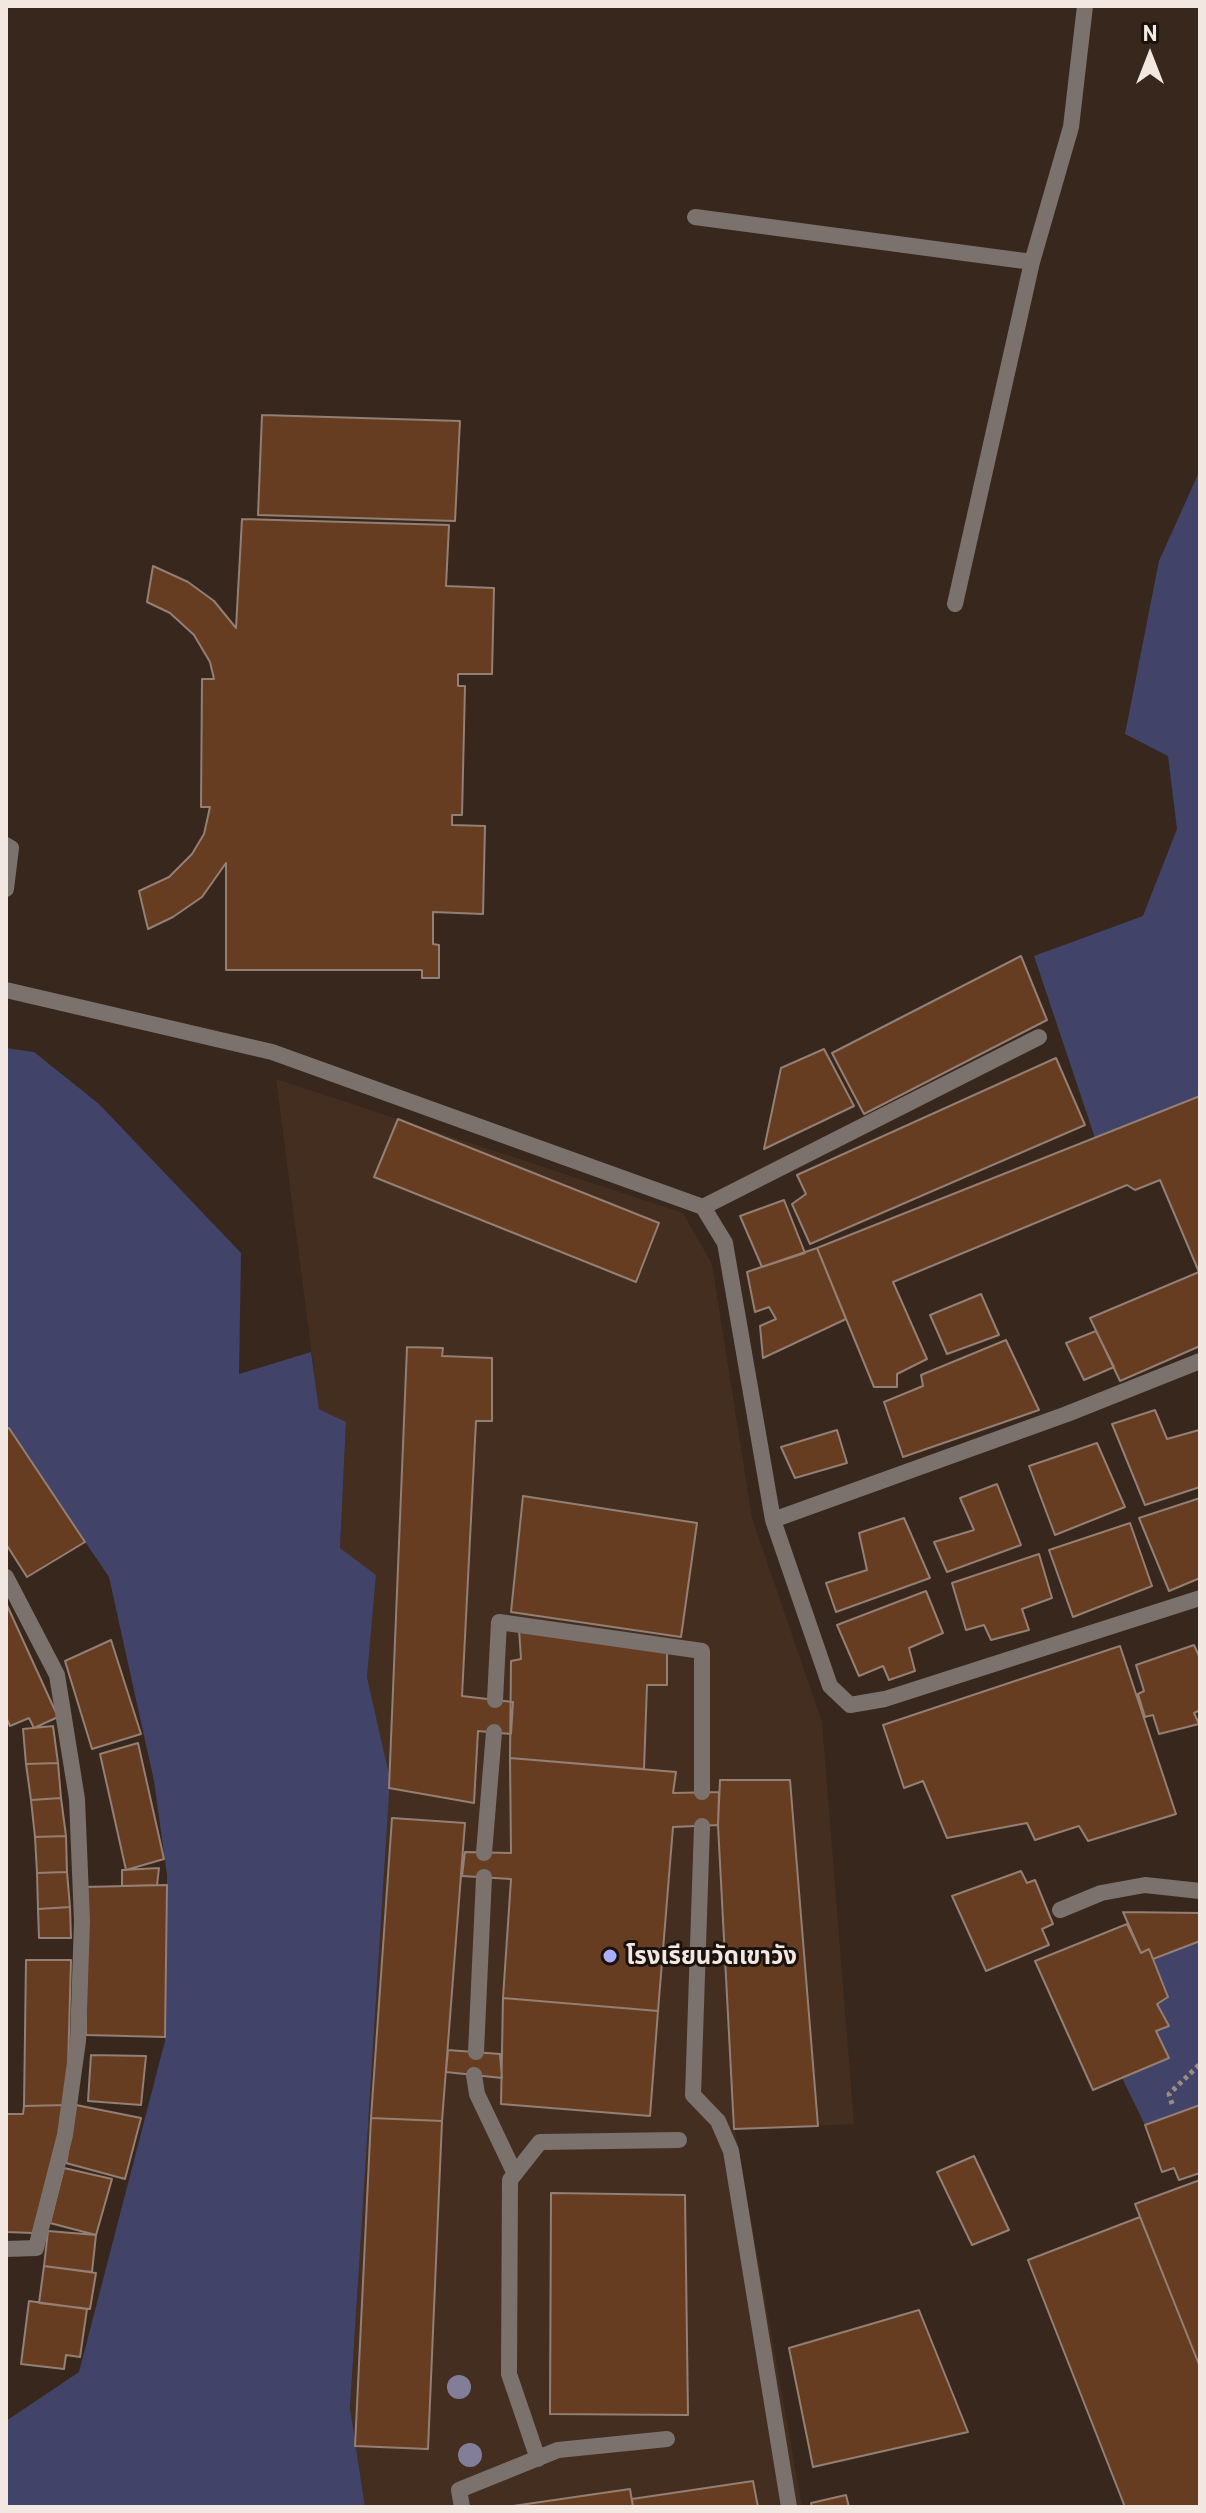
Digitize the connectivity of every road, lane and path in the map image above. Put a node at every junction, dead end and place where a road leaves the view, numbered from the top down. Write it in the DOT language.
graph roads {
  1 [pos="1085,6"];
  2 [pos="695,217"];
  3 [pos="1032,262"];
  4 [pos="955,604"];
  5 [pos="6,845"];
  6 [pos="6,889"];
  7 [pos="6,990"];
  8 [pos="1039,1037"];
  9 [pos="703,1207"];
  10 [pos="1200,1361"];
  11 [pos="773,1520"];
  12 [pos="6,1577"];
  13 [pos="1200,1598"];
  14 [pos="495,1700"];
  15 [pos="494,1732"];
  16 [pos="702,1792"];
  17 [pos="702,1826"];
  18 [pos="484,1853"];
  19 [pos="484,1877"];
  20 [pos="1200,1891"];
  21 [pos="1060,1910"];
  22 [pos="476,2052"];
  23 [pos="1200,2064"];
  24 [pos="474,2075"];
  25 [pos="1172,2104"];
  26 [pos="679,2140"];
  27 [pos="515,2174"];
  28 [pos="6,2249"];
  29 [pos="667,2439"];
  30 [pos="538,2459"];
  31 [pos="462,2507"];
  32 [pos="789,2507"];
  1 -- 3 [label="street"];
  2 -- 3 [label="street"];
  3 -- 4 [label="street"];
  5 -- 6 [label="street"];
  7 -- 9 [label="street"];
  8 -- 9 [label="street"];
  9 -- 11 [label="street"];
  10 -- 11 [label="street"];
  11 -- 13 [label="street"];
  12 -- 28 [label="street"];
  14 -- 16 [label="street"];
  15 -- 18 [label="street"];
  17 -- 32 [label="street"];
  19 -- 22 [label="street"];
  20 -- 21 [label="street"];
  23 -- 25 [label="path"];
  24 -- 27 [label="street"];
  26 -- 27 [label="street"];
  27 -- 30 [label="street"];
  29 -- 30 [label="street"];
  30 -- 31 [label="street"];
}
